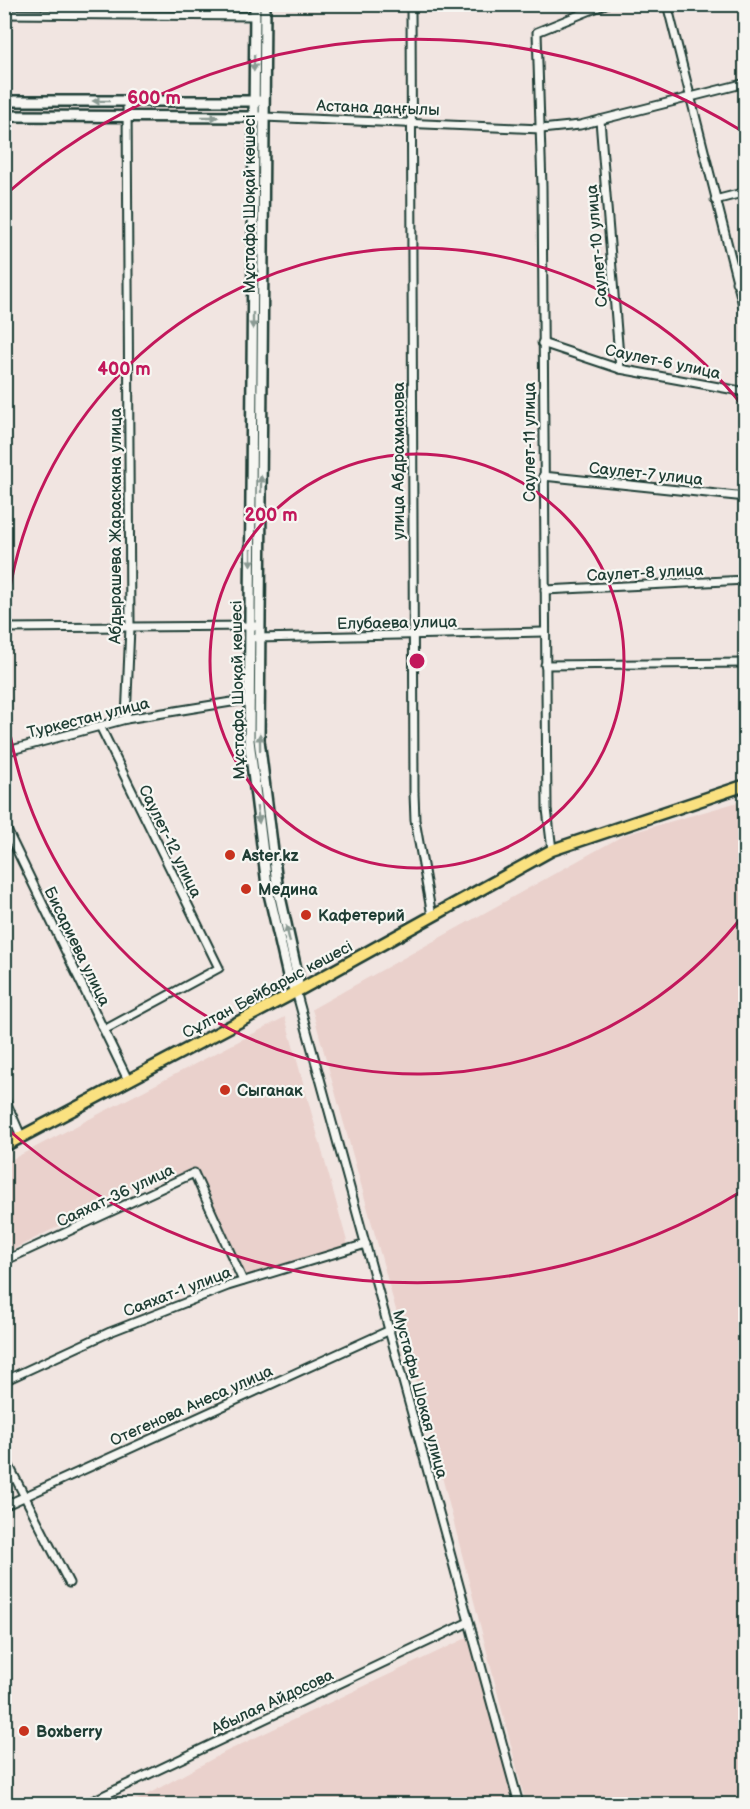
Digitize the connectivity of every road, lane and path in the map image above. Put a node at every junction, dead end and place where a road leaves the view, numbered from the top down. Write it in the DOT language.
graph roads {
  1 [pos="255,4"];
  2 [pos="265,4"];
  3 [pos="411,4"];
  4 [pos="579,4"];
  5 [pos="606,4"];
  6 [pos="667,4"];
  7 [pos="4,14"];
  8 [pos="581,14"];
  9 [pos="255,16"];
  10 [pos="746,83"];
  11 [pos="690,97"];
  12 [pos="4,100"];
  13 [pos="127,101"];
  14 [pos="259,101"];
  15 [pos="4,116"];
  16 [pos="127,117"];
  17 [pos="259,117"];
  18 [pos="600,120"];
  19 [pos="411,123"];
  20 [pos="540,129"];
  21 [pos="746,192"];
  22 [pos="715,200"];
  23 [pos="736,282"];
  24 [pos="746,282"];
  25 [pos="746,317"];
  26 [pos="542,343"];
  27 [pos="620,369"];
  28 [pos="746,392"];
  29 [pos="543,476"];
  30 [pos="746,497"];
  31 [pos="746,580"];
  32 [pos="545,590"];
  33 [pos="255,626"];
  34 [pos="130,627"];
  35 [pos="4,628"];
  36 [pos="544,632"];
  37 [pos="412,636"];
  38 [pos="255,638"];
  39 [pos="746,663"];
  40 [pos="545,665"];
  41 [pos="250,699"];
  42 [pos="126,719"];
  43 [pos="100,726"];
  44 [pos="4,752"];
  45 [pos="746,785"];
  46 [pos="4,824"];
  47 [pos="552,850"];
  48 [pos="432,916"];
  49 [pos="296,992"];
  50 [pos="104,1030"];
  51 [pos="128,1080"];
  52 [pos="5,1099"];
  53 [pos="21,1136"];
  54 [pos="4,1146"];
  55 [pos="366,1244"];
  56 [pos="4,1261"];
  57 [pos="243,1281"];
  58 [pos="390,1330"];
  59 [pos="4,1381"];
  60 [pos="4,1456"];
  61 [pos="25,1496"];
  62 [pos="4,1506"];
  63 [pos="69,1583"];
  64 [pos="469,1622"];
  65 [pos="86,1804"];
  66 [pos="519,1804"];
  1 -- 9 [label="street, Мұстафа Шоқай көшесі"];
  2 -- 14 [label="street, Мұстафа Шоқай көшесі"];
  3 -- 19 [label="street, улица Абдрахманова"];
  4 -- 8 [label="street"];
  5 -- 8 [label="street"];
  6 -- 11 [label="street"];
  7 -- 9 [label="street"];
  8 -- 20 [label="street, Саулет-11 улица"];
  9 -- 14 [label="street, Мұстафа Шоқай көшесі, one-way"];
  10 -- 11 [label="street, Астана даңғылы"];
  11 -- 18 [label="street, Астана даңғылы"];
  11 -- 22 [label="street"];
  13 -- 12 [label="street, one-way"];
  13 -- 14 [label="street"];
  13 -- 16 [label="street, Абдырашева Жараскана улица"];
  14 -- 17 [label="street, Мұстафа Шоқай көшесі"];
  15 -- 16 [label="street, Астана даңғылы"];
  16 -- 17 [label="street, Астана даңғылы, one-way"];
  16 -- 34 [label="street, Абдырашева Жараскана улица"];
  17 -- 19 [label="street, Астана даңғылы"];
  17 -- 33 [label="street, Мұстафа Шоқай көшесі"];
  18 -- 20 [label="street, Астана даңғылы"];
  18 -- 27 [label="street, Саулет-10 улица"];
  19 -- 20 [label="street, Астана даңғылы"];
  19 -- 37 [label="street, улица Абдрахманова"];
  20 -- 26 [label="street, Саулет-11 улица"];
  21 -- 22 [label="street"];
  22 -- 23 [label="street"];
  23 -- 24 [label="street"];
  23 -- 25 [label="street"];
  26 -- 27 [label="street, Саулет-6 улица"];
  26 -- 29 [label="street, Саулет-11 улица"];
  27 -- 28 [label="street, Саулет-6 улица"];
  29 -- 30 [label="street, Саулет-7 улица"];
  29 -- 32 [label="street, Саулет-11 улица"];
  31 -- 32 [label="street, Саулет-8 улица"];
  32 -- 36 [label="street, Саулет-11 улица"];
  33 -- 34 [label="street"];
  33 -- 38 [label="street, Мұстафа Шоқай көшесі"];
  34 -- 35 [label="street"];
  34 -- 42 [label="street, Абдырашева Жараскана улица"];
  36 -- 37 [label="street, Елубаева улица"];
  36 -- 40 [label="street, Саулет-11 улица"];
  37 -- 38 [label="street, Елубаева улица"];
  37 -- 48 [label="street, улица Абдрахманова"];
  38 -- 41 [label="street, Мұстафа Шоқай көшесі"];
  49 -- 38 [label="street, Мұстафа Шоқай көшесі, one-way"];
  39 -- 40 [label="street"];
  40 -- 47 [label="street, Саулет-11 улица"];
  41 -- 42 [label="street, Туркестан улица"];
  41 -- 49 [label="street, Мұстафа Шоқай көшесі, one-way"];
  42 -- 43 [label="street, Туркестан улица"];
  43 -- 44 [label="street, Туркестан улица"];
  43 -- 50 [label="street, Саулет-12 улица"];
  45 -- 47 [label="main road, Сұлтан Бейбарыс көшесі"];
  46 -- 50 [label="street, Бисариева улица"];
  47 -- 48 [label="main road, Сұлтан Бейбарыс көшесі"];
  48 -- 49 [label="main road, Сұлтан Бейбарыс көшесі"];
  49 -- 51 [label="main road, Сұлтан Бейбарыс көшесі"];
  49 -- 55 [label="street, Мустафы Шокая улица"];
  50 -- 51 [label="street, Бисариева улица"];
  51 -- 53 [label="main road, Сұлтан Бейбарыс көшесі"];
  52 -- 53 [label="street"];
  53 -- 54 [label="main road, Сұлтан Бейбарыс көшесі"];
  55 -- 57 [label="street, Саяхат-1 улица"];
  55 -- 58 [label="street, Мустафы Шокая улица"];
  56 -- 57 [label="street, Саяхат-36 улица"];
  57 -- 59 [label="street, Саяхат-1 улица"];
  58 -- 61 [label="street, Отегенова Анеса улица"];
  58 -- 64 [label="street, Мустафы Шокая улица"];
  60 -- 61 [label="street"];
  61 -- 62 [label="street, Отегенова Анеса улица"];
  61 -- 63 [label="street"];
  64 -- 65 [label="street, Абылая Айдосова"];
  64 -- 66 [label="street, Мустафы Шокая улица"];
}
